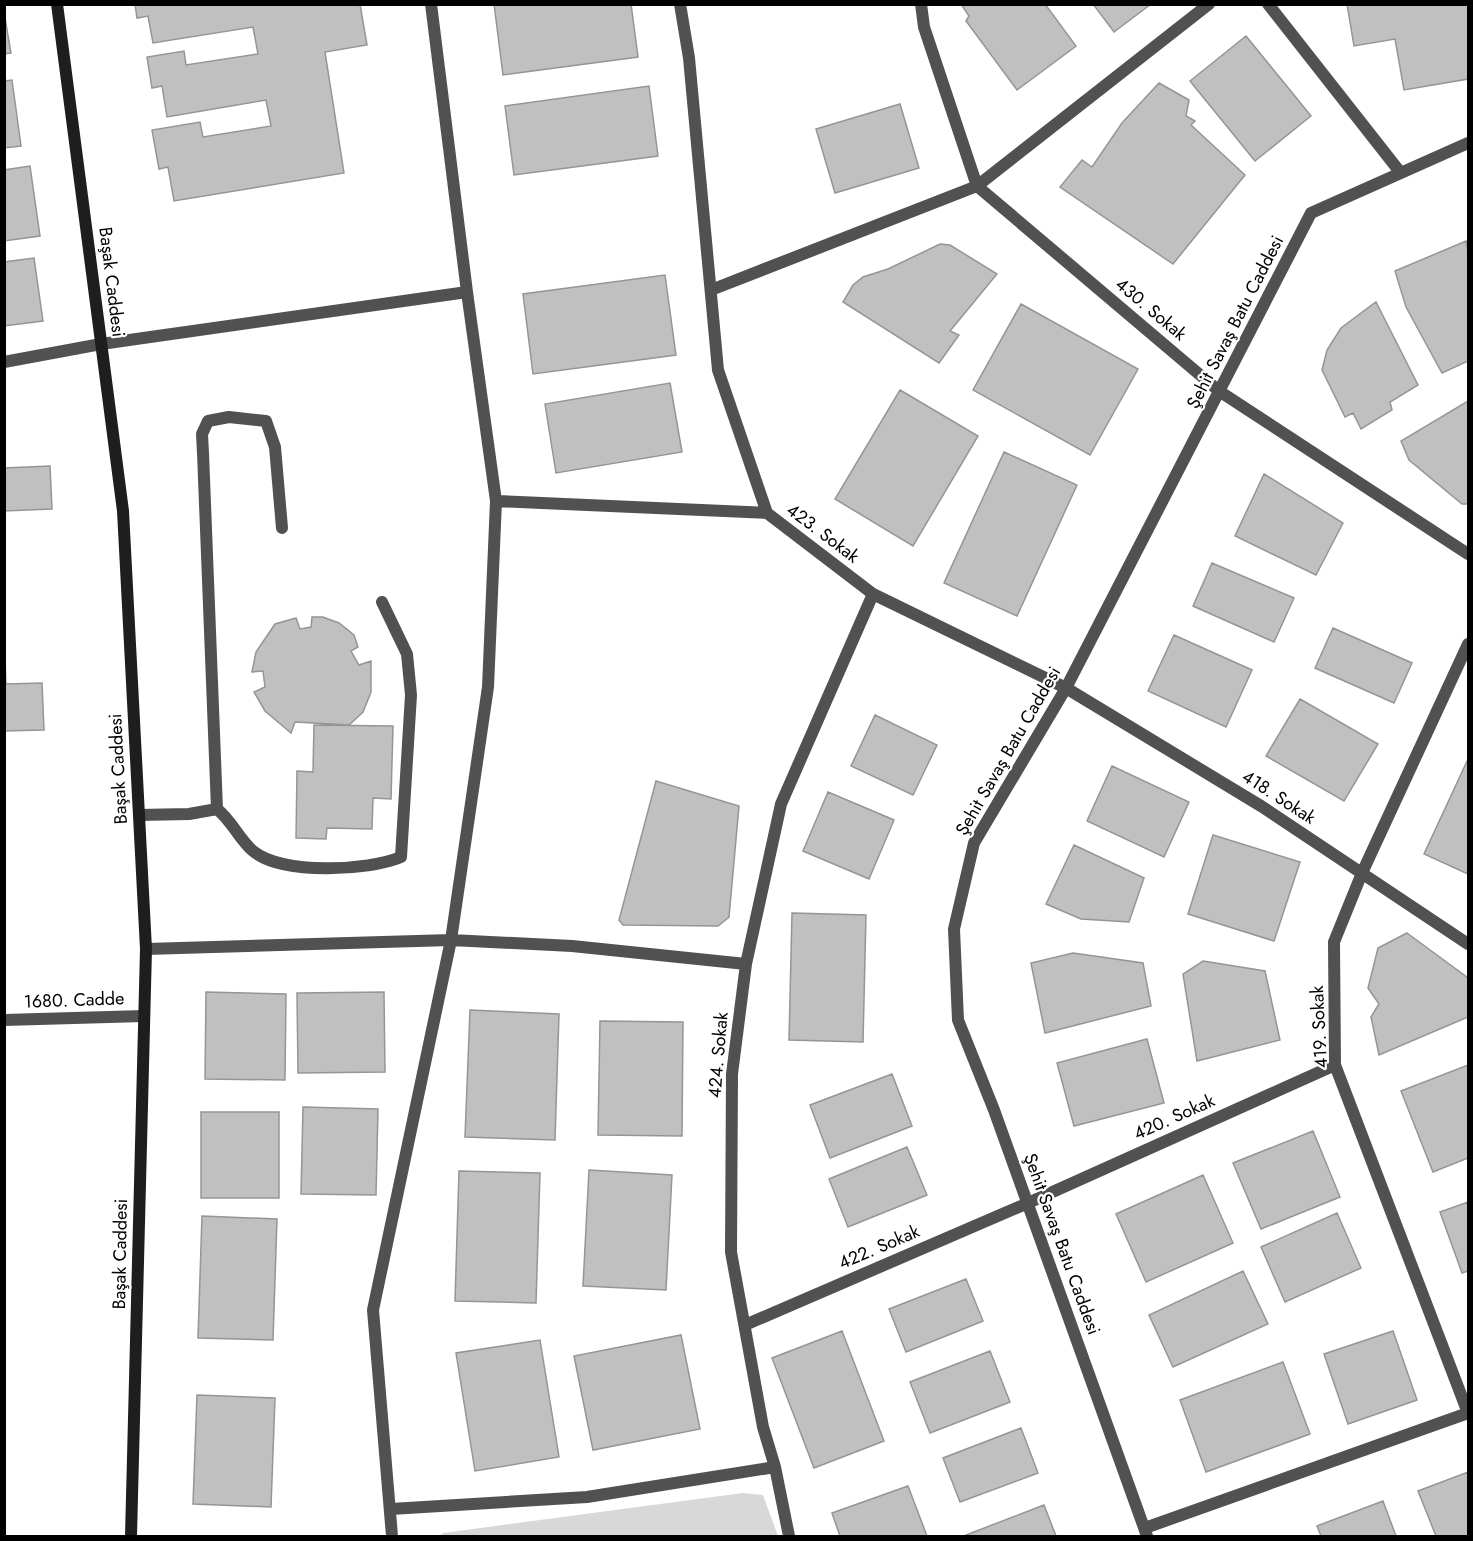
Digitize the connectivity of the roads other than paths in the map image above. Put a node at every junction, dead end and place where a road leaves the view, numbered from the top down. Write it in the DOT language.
graph roads {
  1 [pos="57,4"];
  2 [pos="431,4"];
  3 [pos="680,4"];
  4 [pos="921,4"];
  5 [pos="1209,4"];
  6 [pos="1268,4"];
  7 [pos="1468,143"];
  8 [pos="1400,172"];
  9 [pos="977,186"];
  10 [pos="711,290"];
  11 [pos="467,292"];
  12 [pos="101,344"];
  13 [pos="4,362"];
  14 [pos="1219,391"];
  15 [pos="496,501"];
  16 [pos="767,513"];
  17 [pos="282,528"];
  18 [pos="1468,554"];
  19 [pos="873,594"];
  20 [pos="382,602"];
  21 [pos="1468,644"];
  22 [pos="1066,688"];
  23 [pos="217,810"];
  24 [pos="139,815"];
  25 [pos="1362,873"];
  26 [pos="451,940"];
  27 [pos="1468,944"];
  28 [pos="146,949"];
  29 [pos="746,964"];
  30 [pos="144,1016"];
  31 [pos="4,1020"];
  32 [pos="1335,1065"];
  33 [pos="1028,1203"];
  34 [pos="745,1325"];
  35 [pos="1468,1413"];
  36 [pos="775,1467"];
  37 [pos="391,1509"];
  38 [pos="1146,1532"];
  39 [pos="131,1536"];
  40 [pos="392,1536"];
  41 [pos="789,1536"];
  1 -- 12 [label="main road, Başak Caddesi"];
  2 -- 11 [label="street"];
  3 -- 10 [label="street"];
  4 -- 9 [label="street"];
  5 -- 9 [label="street"];
  6 -- 8 [label="street"];
  7 -- 8 [label="street, Şehit Savaş Batu Caddesi"];
  8 -- 14 [label="street, Şehit Savaş Batu Caddesi"];
  9 -- 10 [label="street"];
  9 -- 14 [label="street, 430. Sokak"];
  10 -- 16 [label="street"];
  11 -- 12 [label="street"];
  11 -- 15 [label="street"];
  12 -- 13 [label="street"];
  12 -- 24 [label="main road, Başak Caddesi"];
  14 -- 18 [label="street, 430. Sokak"];
  14 -- 22 [label="street, Şehit Savaş Batu Caddesi"];
  15 -- 16 [label="street, 423. Sokak"];
  15 -- 26 [label="street"];
  16 -- 19 [label="street, 423. Sokak"];
  17 -- 23 [label="street"];
  19 -- 22 [label="street, 423. Sokak"];
  19 -- 29 [label="street, 424. Sokak"];
  20 -- 23 [label="street"];
  21 -- 25 [label="street, 419. Sokak"];
  22 -- 25 [label="street, 418. Sokak"];
  22 -- 33 [label="street, Şehit Savaş Batu Caddesi"];
  23 -- 24 [label="street"];
  24 -- 28 [label="main road, Başak Caddesi"];
  25 -- 27 [label="street, 418. Sokak"];
  25 -- 32 [label="street, 419. Sokak"];
  26 -- 28 [label="street"];
  26 -- 29 [label="street"];
  26 -- 37 [label="street"];
  28 -- 30 [label="main road, Başak Caddesi"];
  29 -- 34 [label="street, 424. Sokak"];
  30 -- 31 [label="street, 1680. Cadde"];
  30 -- 39 [label="main road, Başak Caddesi"];
  32 -- 33 [label="street, 420. Sokak"];
  32 -- 35 [label="street, 419. Sokak"];
  33 -- 34 [label="street, 422. Sokak"];
  33 -- 38 [label="street, Şehit Savaş Batu Caddesi"];
  34 -- 36 [label="street, 424. Sokak"];
  35 -- 38 [label="street"];
  36 -- 37 [label="street"];
  36 -- 41 [label="street, 424. Sokak"];
  37 -- 40 [label="street"];
}
